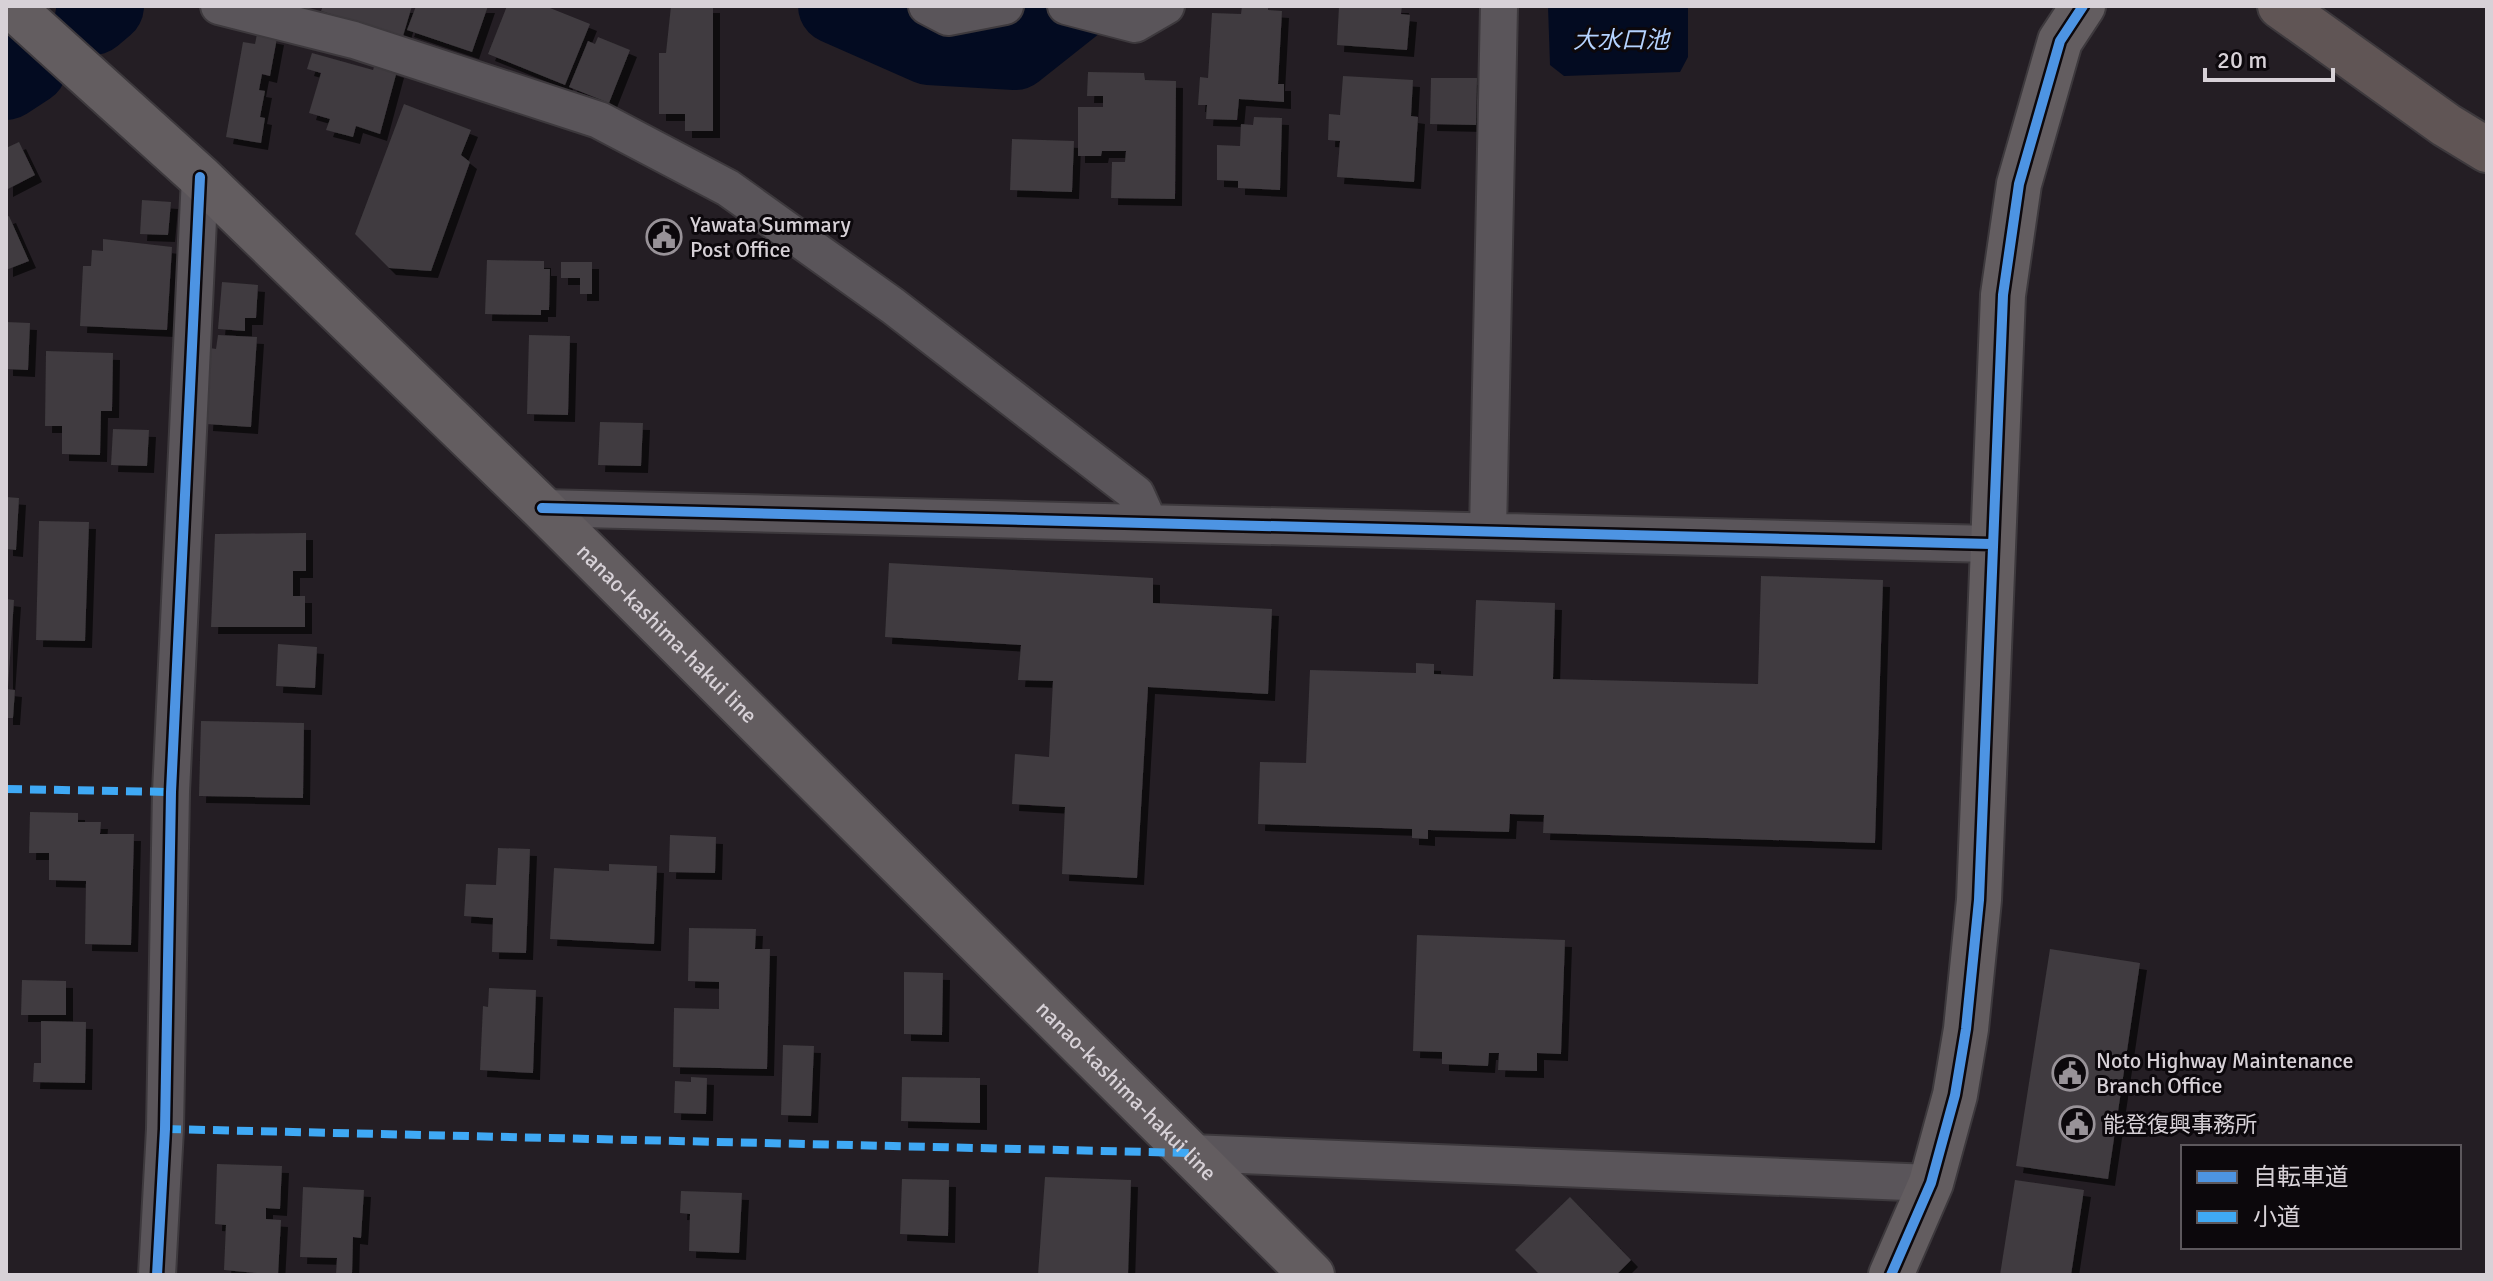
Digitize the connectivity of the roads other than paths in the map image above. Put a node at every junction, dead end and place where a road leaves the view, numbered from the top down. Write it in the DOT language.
graph roads {
  1 [pos="11,6"];
  2 [pos="219,6"];
  3 [pos="927,6"];
  4 [pos="1005,6"];
  5 [pos="1066,6"];
  6 [pos="1166,6"];
  7 [pos="1499,6"];
  8 [pos="2083,6"];
  9 [pos="2280,6"];
  10 [pos="2487,150"];
  11 [pos="200,177"];
  12 [pos="542,508"];
  13 [pos="1149,523"];
  14 [pos="1488,531"];
  15 [pos="1991,544"];
  16 [pos="1191,1153"];
  17 [pos="1931,1183"];
  18 [pos="157,1275"];
  19 [pos="1312,1275"];
  20 [pos="1891,1275"];
  1 -- 11 [label="main road, nanao-kashima-hakui line"];
  2 -- 13 [label="street"];
  3 -- 4 [label="street"];
  5 -- 6 [label="street"];
  7 -- 14 [label="street"];
  8 -- 15 [label="main road"];
  9 -- 10 [label="highway"];
  11 -- 12 [label="main road, nanao-kashima-hakui line"];
  11 -- 18 [label="street"];
  12 -- 13 [label="street"];
  12 -- 16 [label="main road, nanao-kashima-hakui line"];
  13 -- 14 [label="street"];
  14 -- 15 [label="street"];
  15 -- 17 [label="main road"];
  16 -- 17 [label="street"];
  16 -- 19 [label="main road, nanao-kashima-hakui line"];
  17 -- 20 [label="main road"];
}
